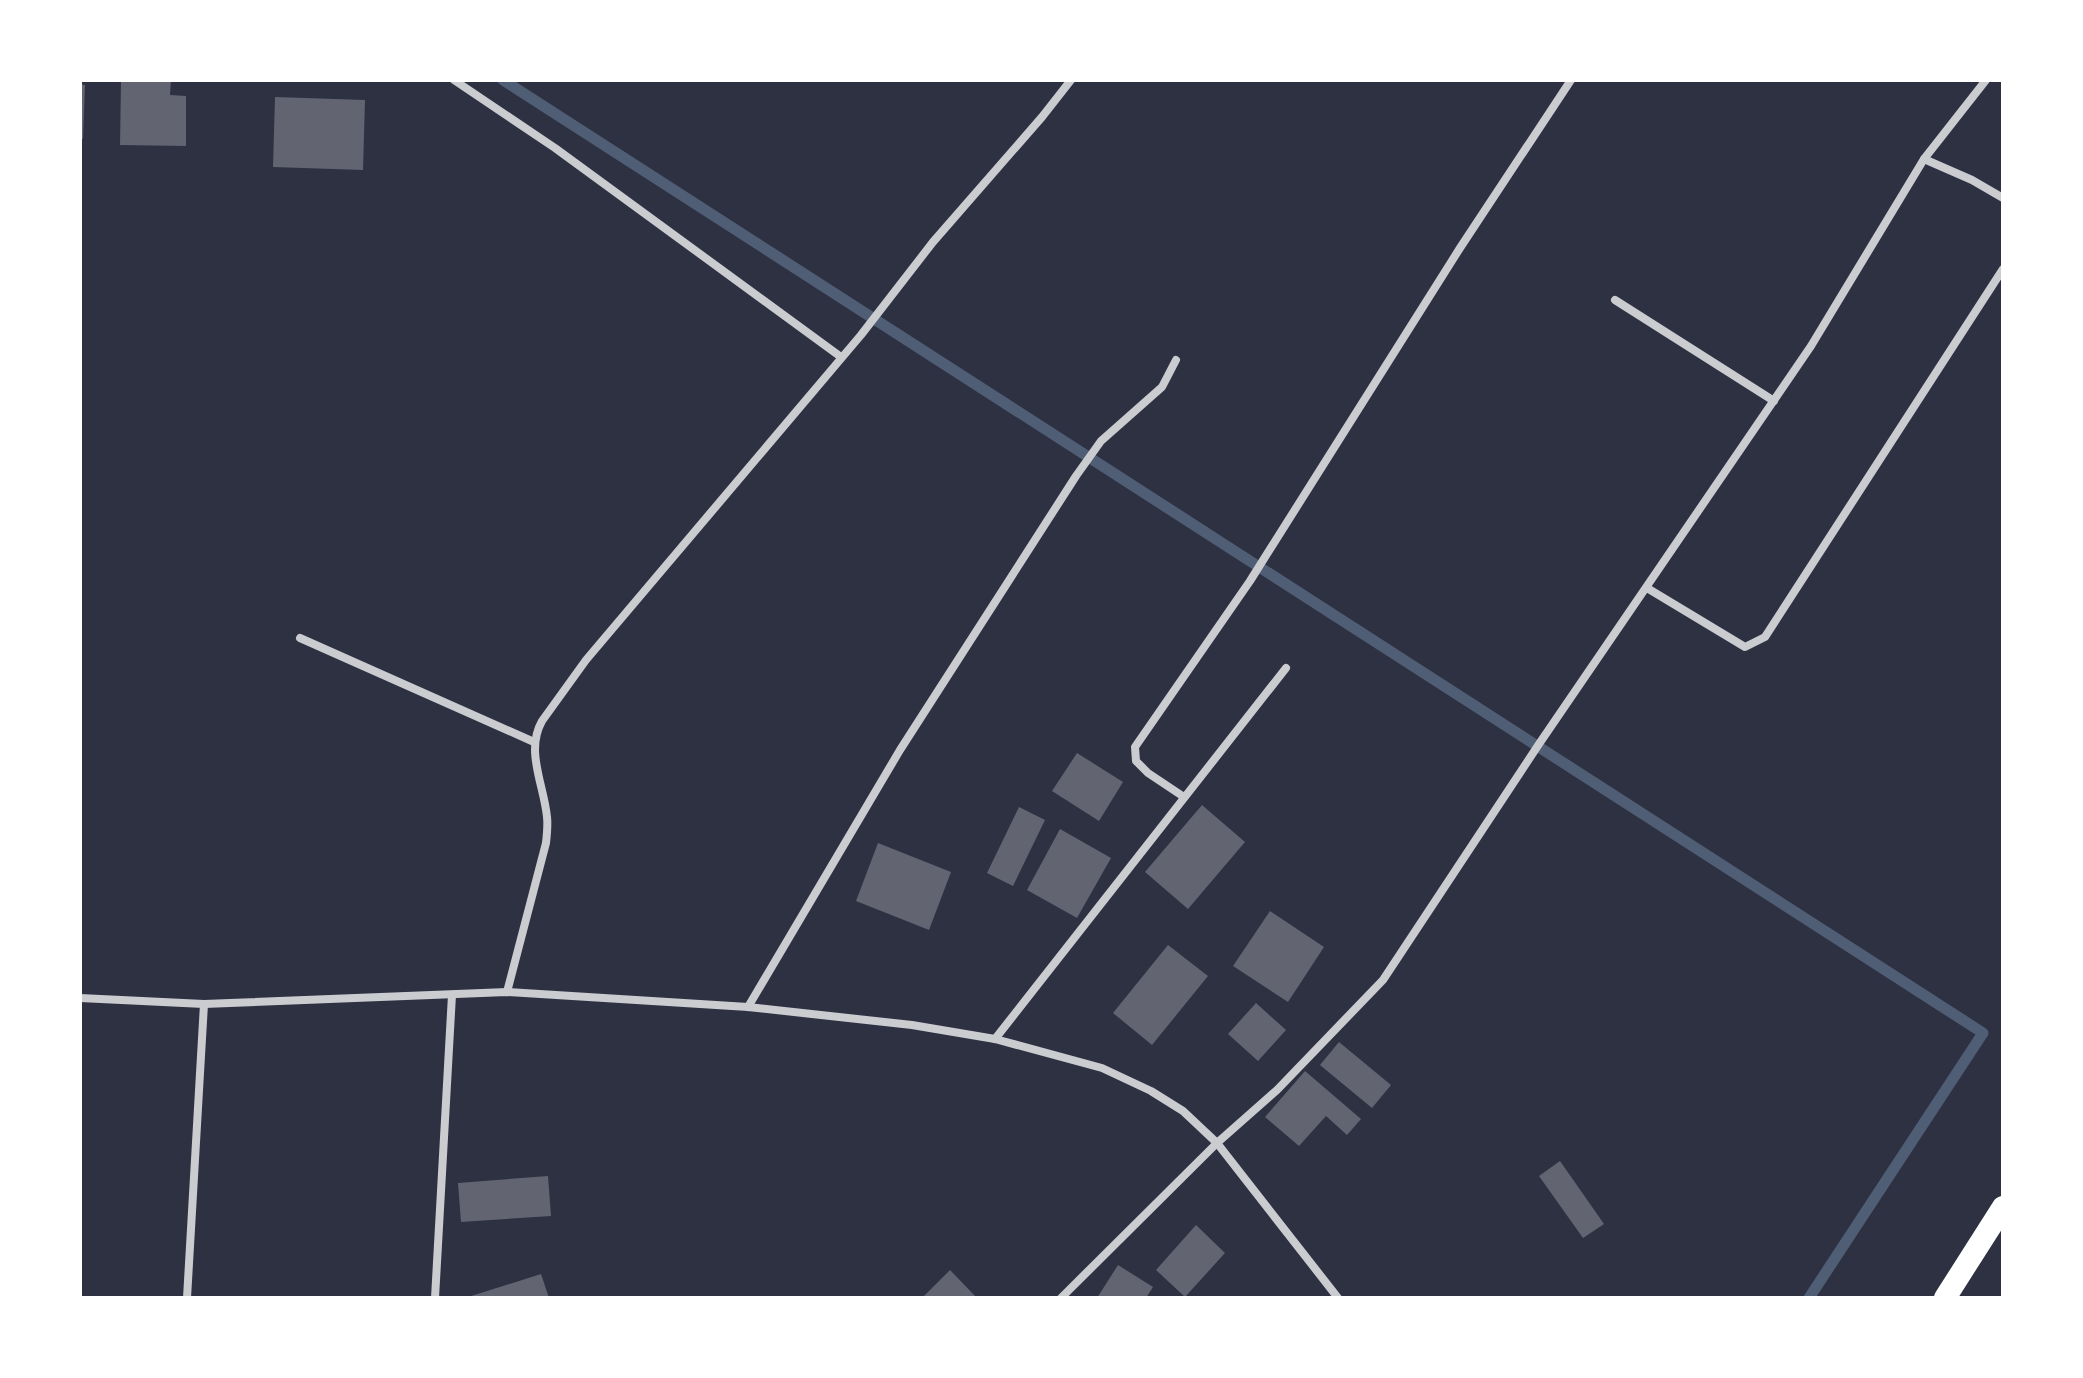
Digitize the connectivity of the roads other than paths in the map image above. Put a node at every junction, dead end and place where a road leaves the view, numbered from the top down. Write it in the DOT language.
graph roads {
  1 [pos="454,80"];
  2 [pos="1071,80"];
  3 [pos="1571,80"];
  4 [pos="1986,80"];
  5 [pos="1924,159"];
  6 [pos="2003,198"];
  7 [pos="2003,269"];
  8 [pos="1615,300"];
  9 [pos="841,357"];
  10 [pos="1176,360"];
  11 [pos="1774,401"];
  12 [pos="1647,588"];
  13 [pos="300,638"];
  14 [pos="1286,668"];
  15 [pos="534,742"];
  16 [pos="1184,797"];
  17 [pos="507,992"];
  18 [pos="452,995"];
  19 [pos="80,998"];
  20 [pos="204,1004"];
  21 [pos="748,1007"];
  22 [pos="995,1039"];
  23 [pos="1217,1143"];
  24 [pos="2003,1207"];
  25 [pos="187,1298"];
  26 [pos="435,1298"];
  27 [pos="1061,1298"];
  28 [pos="1338,1298"];
  29 [pos="1945,1298"];
  1 -- 9 [label="street"];
  2 -- 9 [label="street"];
  3 -- 16 [label="street"];
  4 -- 5 [label="street"];
  5 -- 6 [label="street"];
  5 -- 11 [label="street"];
  7 -- 12 [label="street"];
  8 -- 11 [label="street"];
  9 -- 15 [label="street"];
  10 -- 21 [label="street"];
  11 -- 12 [label="street"];
  12 -- 23 [label="street"];
  13 -- 15 [label="street"];
  14 -- 16 [label="street"];
  15 -- 17 [label="street"];
  16 -- 22 [label="street"];
  17 -- 18 [label="street"];
  17 -- 21 [label="street"];
  18 -- 20 [label="street"];
  18 -- 26 [label="street"];
  19 -- 20 [label="street"];
  20 -- 25 [label="street"];
  21 -- 22 [label="street"];
  22 -- 23 [label="street"];
  23 -- 27 [label="street"];
  23 -- 28 [label="street"];
  24 -- 29 [label="highway"];
}
